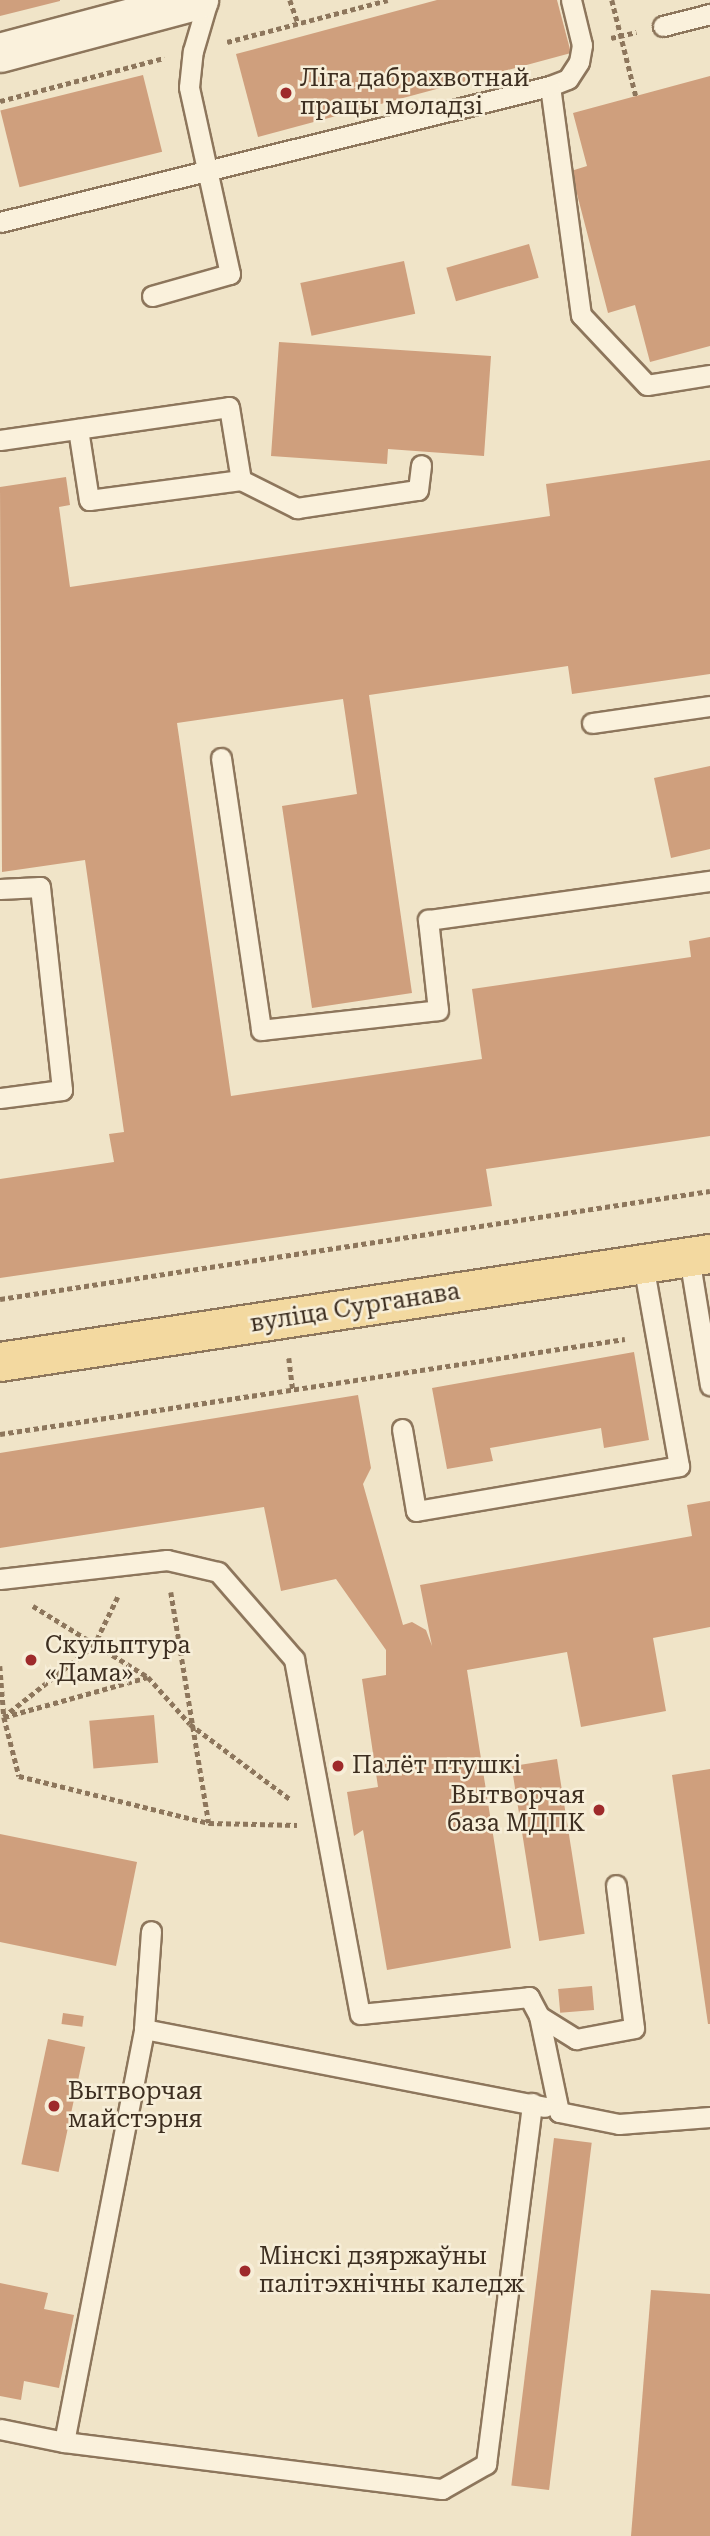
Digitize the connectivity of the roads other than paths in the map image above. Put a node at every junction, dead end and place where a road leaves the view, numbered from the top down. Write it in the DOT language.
graph roads {
  1 [pos="200,0"];
  2 [pos="208,0"];
  3 [pos="571,0"];
  4 [pos="710,14"];
  5 [pos="663,26"];
  6 [pos="0,53"];
  7 [pos="550,86"];
  8 [pos="206,174"];
  9 [pos="0,222"];
  10 [pos="152,296"];
  11 [pos="710,374"];
  12 [pos="78,429"];
  13 [pos="0,440"];
  14 [pos="421,465"];
  15 [pos="241,480"];
  16 [pos="710,706"];
  17 [pos="592,723"];
  18 [pos="221,758"];
  19 [pos="710,881"];
  20 [pos="0,889"];
  21 [pos="0,1098"];
  22 [pos="699,1255"];
  23 [pos="643,1264"];
  24 [pos="0,1362"];
  25 [pos="710,1385"];
  26 [pos="402,1429"];
  27 [pos="0,1579"];
  28 [pos="616,1885"];
  29 [pos="151,1931"];
  30 [pos="539,2016"];
  31 [pos="144,2029"];
  32 [pos="532,2103"];
  33 [pos="559,2112"];
  34 [pos="710,2117"];
  35 [pos="0,2429"];
  36 [pos="64,2442"];
  1 -- 6 [label="street"];
  2 -- 8 [label="lane"];
  3 -- 7 [label="lane"];
  4 -- 5 [label="lane"];
  7 -- 8 [label="lane"];
  7 -- 11 [label="lane"];
  8 -- 9 [label="lane"];
  8 -- 10 [label="lane"];
  12 -- 13 [label="lane"];
  12 -- 15 [label="lane"];
  12 -- 15 [label="lane"];
  14 -- 15 [label="lane"];
  16 -- 17 [label="lane"];
  18 -- 19 [label="lane"];
  20 -- 21 [label="lane"];
  22 -- 23 [label="main road, вуліца Сурганава"];
  22 -- 25 [label="lane"];
  23 -- 24 [label="main road, вуліца Сурганава"];
  23 -- 26 [label="lane"];
  27 -- 30 [label="lane"];
  28 -- 30 [label="lane"];
  29 -- 31 [label="lane"];
  30 -- 33 [label="lane"];
  31 -- 32 [label="lane"];
  31 -- 36 [label="lane"];
  32 -- 33 [label="lane"];
  32 -- 36 [label="lane"];
  33 -- 34 [label="lane"];
  35 -- 36 [label="lane"];
}
